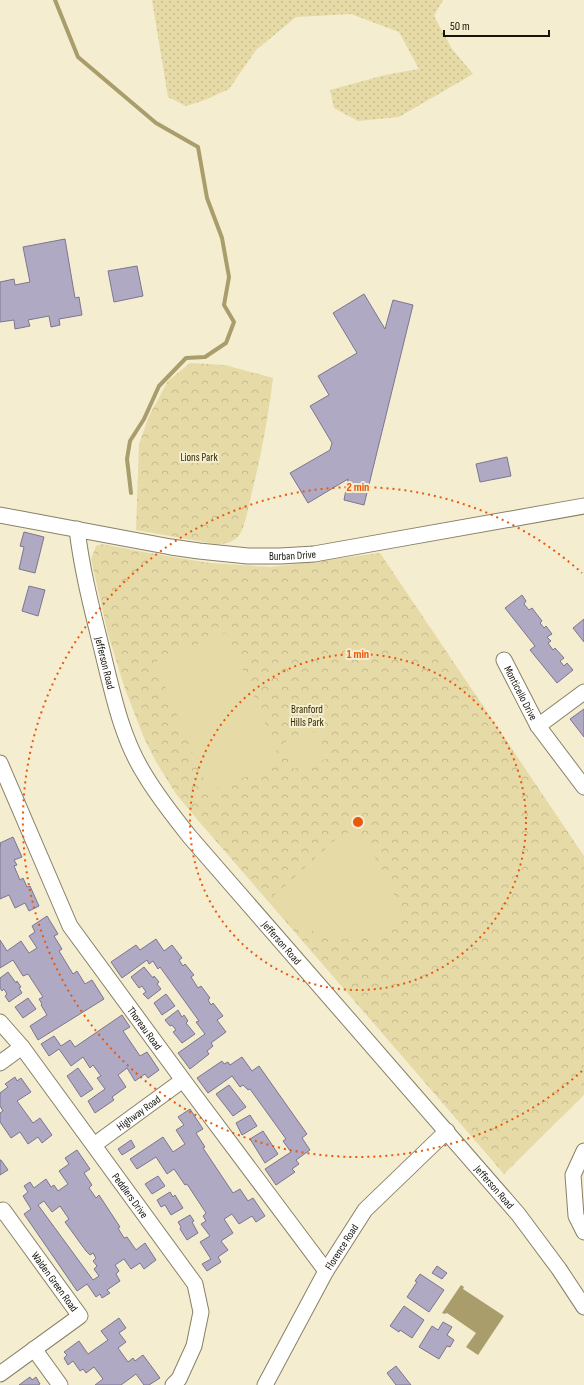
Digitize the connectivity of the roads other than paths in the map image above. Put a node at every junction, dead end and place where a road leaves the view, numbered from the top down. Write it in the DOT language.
graph roads {
  1 [pos="584,506"];
  2 [pos="0,515"];
  3 [pos="77,529"];
  4 [pos="504,660"];
  5 [pos="584,692"];
  6 [pos="538,726"];
  7 [pos="0,763"];
  8 [pos="584,788"];
  9 [pos="0,1022"];
  10 [pos="22,1047"];
  11 [pos="0,1063"];
  12 [pos="182,1080"];
  13 [pos="447,1131"];
  14 [pos="94,1145"];
  15 [pos="584,1150"];
  16 [pos="0,1212"];
  17 [pos="584,1232"];
  18 [pos="326,1272"];
  19 [pos="584,1307"];
  20 [pos="34,1349"];
  21 [pos="0,1374"];
  22 [pos="60,1385"];
  23 [pos="173,1385"];
  24 [pos="265,1385"];
  1 -- 3 [label="street, Burban Drive"];
  2 -- 3 [label="street, Burban Drive"];
  3 -- 13 [label="street, Jefferson Road"];
  4 -- 6 [label="street, Monticello Drive"];
  5 -- 6 [label="street, Monticello Drive"];
  6 -- 8 [label="street, Monticello Drive"];
  7 -- 12 [label="street, Thoreau Road"];
  9 -- 10 [label="street, Peddlers Drive"];
  10 -- 11 [label="street"];
  10 -- 14 [label="street, Peddlers Drive"];
  12 -- 14 [label="street, Highway Road"];
  12 -- 18 [label="street, Thoreau Road"];
  13 -- 18 [label="street, Florence Road"];
  13 -- 19 [label="street, Jefferson Road"];
  14 -- 23 [label="street, Peddlers Drive"];
  15 -- 17 [label="street"];
  16 -- 20 [label="street, Walden Green Road"];
  18 -- 24 [label="street, Florence Road"];
  20 -- 21 [label="street, Walden Green Road"];
  20 -- 22 [label="street"];
}
